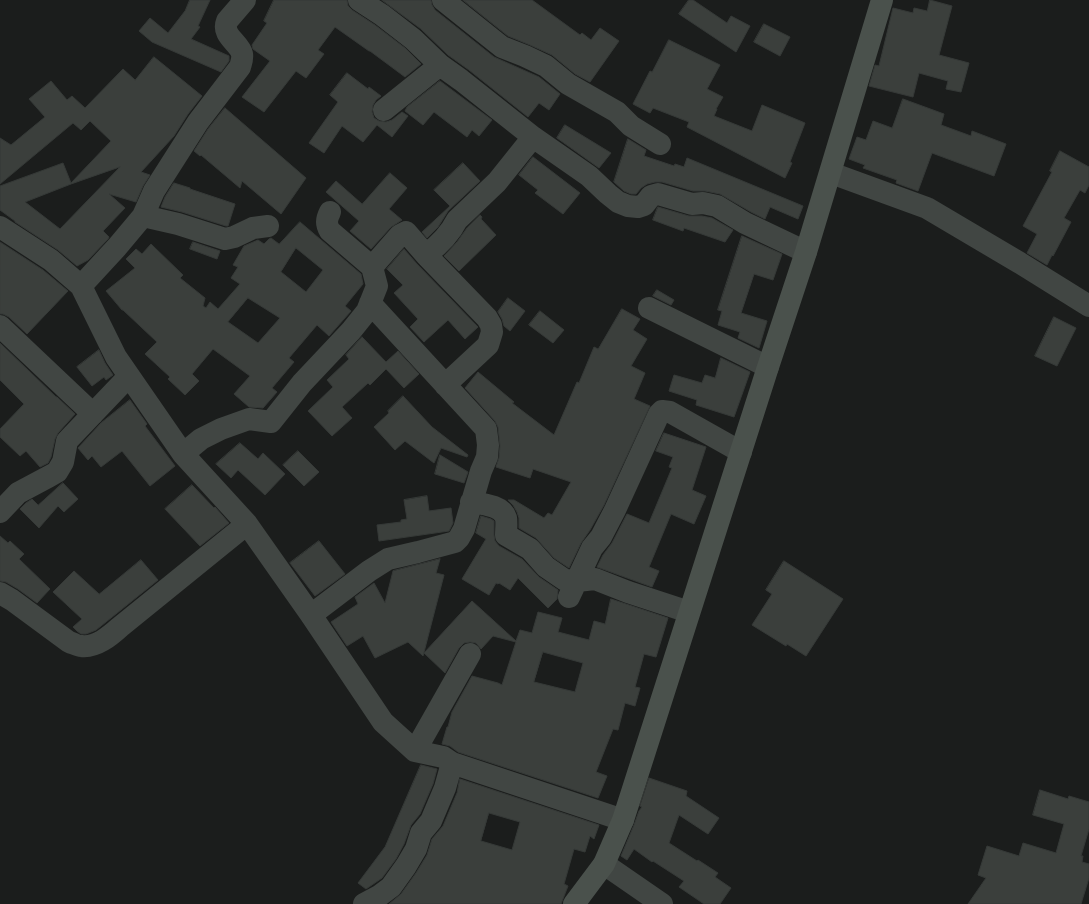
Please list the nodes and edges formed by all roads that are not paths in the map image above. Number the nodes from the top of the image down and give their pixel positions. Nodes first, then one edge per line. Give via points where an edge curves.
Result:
1 (245, 0) edge
2 (359, 0) edge
3 (443, 0) edge
4 (882, 0) edge
5 (440, 65) junction
6 (384, 110) dead end
7 (533, 138) junction
8 (660, 144) dead end
9 (831, 173) junction
10 (330, 212) dead end
11 (142, 216) junction
12 (268, 226) dead end
13 (0, 227) edge
14 (806, 252) junction
15 (426, 255) junction
16 (372, 267) junction
17 (81, 286) junction
18 (370, 303) junction
19 (1089, 306) edge
20 (649, 308) dead end
21 (0, 326) edge
22 (768, 367) junction
23 (129, 376) junction
24 (444, 384) junction
25 (93, 414) junction
26 (741, 452) junction
27 (183, 454) junction
28 (471, 502) junction
29 (0, 512) edge
30 (247, 524) junction
31 (573, 589) junction
32 (0, 593) edge
33 (689, 612) junction
34 (311, 615) junction
35 (470, 654) dead end
36 (415, 751) junction
37 (452, 763) junction
38 (623, 820) junction
39 (604, 864) junction
40 (364, 904) edge
41 (574, 904) edge
42 (662, 904) edge

1 - 11 street via 226,24 227,33 242,53 240,67 198,122 154,191
2 - 5 street via 413,39
3 - 8 street via 502,47 546,66 568,84 617,112 631,126
4 - 9 street
5 - 6 street
5 - 7 street
7 - 14 street via 589,176 618,202 638,207 644,205 651,196 658,194 692,204 717,206
7 - 15 street via 497,182 458,220 441,243
9 - 14 street
9 - 19 street via 927,208
10 - 16 street via 326,222 330,231
11 - 12 street via 226,239 254,228
11 - 17 street
13 - 17 street via 51,260
14 - 22 street
15 - 16 street via 406,232 400,235
15 - 24 street via 487,318 492,332 488,345
16 - 18 street via 377,286
17 - 23 street via 116,357
18 - 24 street
18 - 27 street via 367,311 351,331 302,383 271,422 249,419 220,429 201,439
20 - 22 street
21 - 25 street
22 - 26 street
23 - 25 street
23 - 27 street
24 - 28 street via 486,429 487,457
25 - 29 street via 67,441 63,462 57,472 18,493
26 - 31 street via 670,412 662,411 615,510 601,537 592,548
26 - 33 street
27 - 30 street
28 - 31 street via 498,508 506,518 506,535 530,549 546,567 566,580
28 - 34 street via 464,529 455,542 388,559 368,571
30 - 32 street via 106,639 88,646 78,646 70,642
30 - 34 street
31 - 33 street via 595,580
33 - 38 street
34 - 36 street via 383,722
35 - 36 street
36 - 37 street via 443,757
37 - 38 street
37 - 40 street via 431,821 421,833 416,849 406,866 391,887
38 - 39 street
39 - 41 street
39 - 42 street

